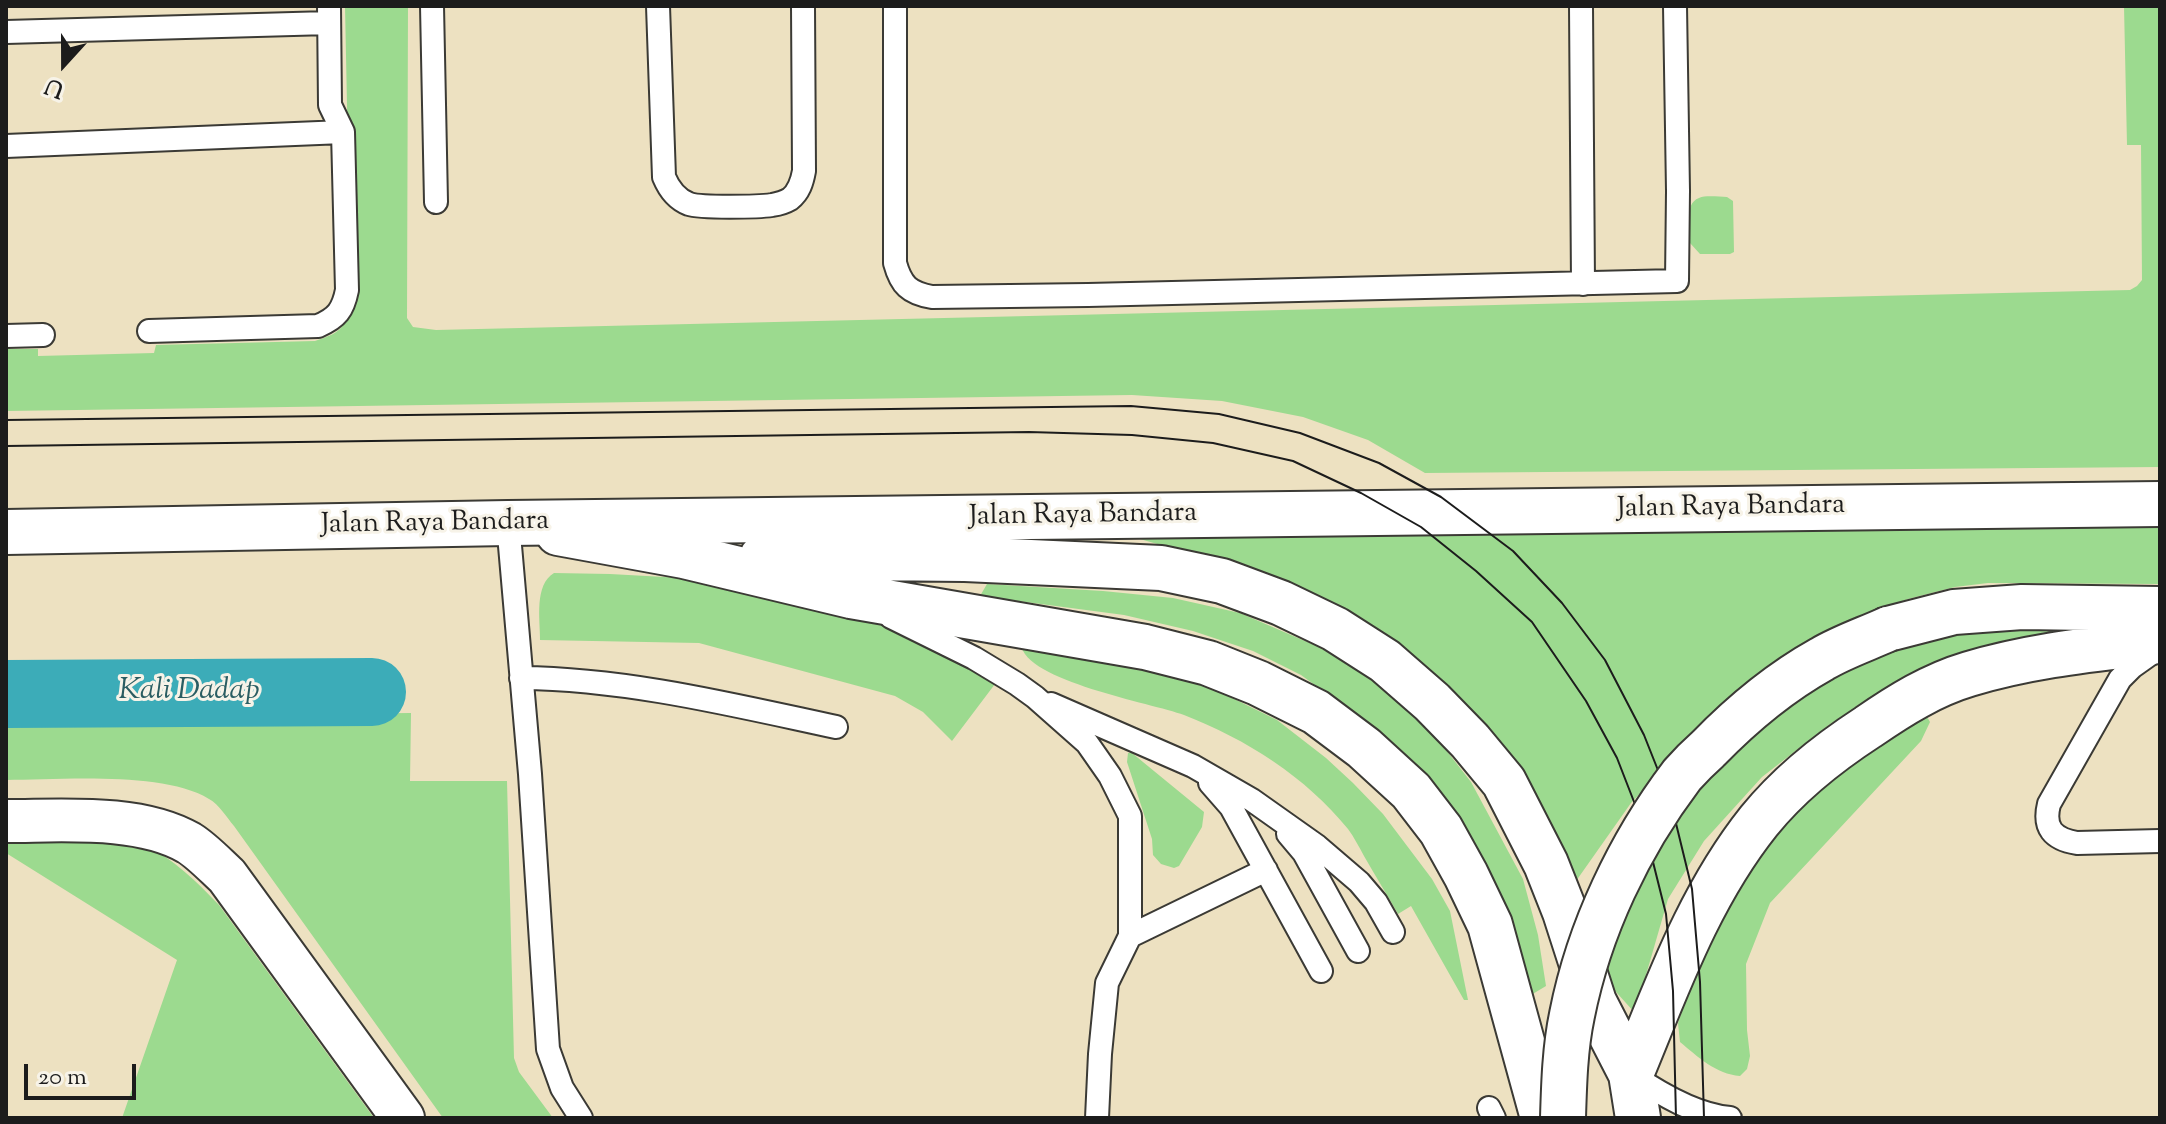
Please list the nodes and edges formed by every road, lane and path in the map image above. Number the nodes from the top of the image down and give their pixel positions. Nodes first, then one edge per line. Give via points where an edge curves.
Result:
1 (432, 6) edge
2 (658, 6) edge
3 (803, 6) edge
4 (895, 6) edge
5 (1581, 6) edge
6 (1675, 6) edge
7 (329, 15) edge
8 (6, 32) edge
9 (343, 132) junction
10 (6, 146) edge
11 (436, 202) dead end
12 (1583, 284) junction
13 (149, 331) dead end
14 (43, 335) dead end
15 (6, 336) edge
16 (2160, 504) edge
17 (508, 523) junction
18 (6, 532) edge
19 (684, 556) junction
20 (851, 596) junction
21 (2160, 609) edge
22 (2160, 644) edge
23 (521, 678) junction
24 (1035, 697) junction
25 (836, 727) dead end
26 (1193, 766) junction
27 (1252, 800) junction
28 (6, 821) edge
29 (2160, 841) edge
30 (1266, 870) junction
31 (1393, 932) dead end
32 (1130, 936) junction
33 (1358, 951) dead end
34 (1321, 971) dead end
35 (1631, 1074) junction
36 (403, 1118) edge
37 (581, 1118) edge
38 (1097, 1118) edge
39 (1543, 1118) edge
40 (1563, 1118) edge
41 (1638, 1118) edge
42 (1723, 1118) edge
43 (1730, 1118) edge

1 - 11 lane
2 - 3 lane via 664,177 677,197 701,205 772,205 799,189 804,171
4 - 12 lane via 895,263 906,287 918,294
5 - 12 lane
6 - 12 lane via 1677,281
7 - 8 lane
7 - 9 lane via 330,105
9 - 10 lane
9 - 13 lane via 347,290 332,320 318,326
14 - 15 lane
16 - 17 street, Jalan Raya Bandara
17 - 18 street, Jalan Raya Bandara
17 - 19 street
17 - 23 lane
19 - 20 street
19 - 35 street via 965,559 1161,568 1222,581 1335,629 1385,661 1432,702 1504,782 1546,864 1594,1002
20 - 24 lane via 974,658
20 - 39 street via 1145,647 1208,663 1316,712 1364,748 1411,791 1466,875 1490,925
21 - 40 street, bridge via 1954,612 1888,629 1822,659 1726,730 1684,773 1647,826 1605,909 1571,1017
22 - 29 lane via 2120,679 2046,817 2049,827 2066,841
22 - 35 street via 2053,654 1967,674 1913,697 1807,771 1759,820 1730,861 1694,924
23 - 25 lane via 645,689
23 - 37 lane via 548,1049 562,1088
24 - 26 lane
24 - 32 lane via 1087,743 1130,816
26 - 27 lane
26 - 30 lane via 1231,807
27 - 31 lane via 1359,882
27 - 33 lane via 1304,853
28 - 36 street via 147,826 189,843 227,876
30 - 32 lane
30 - 34 lane
32 - 38 lane via 1107,983
35 - 41 street
35 - 42 lane via 1660,1094
42 - 43 lane

